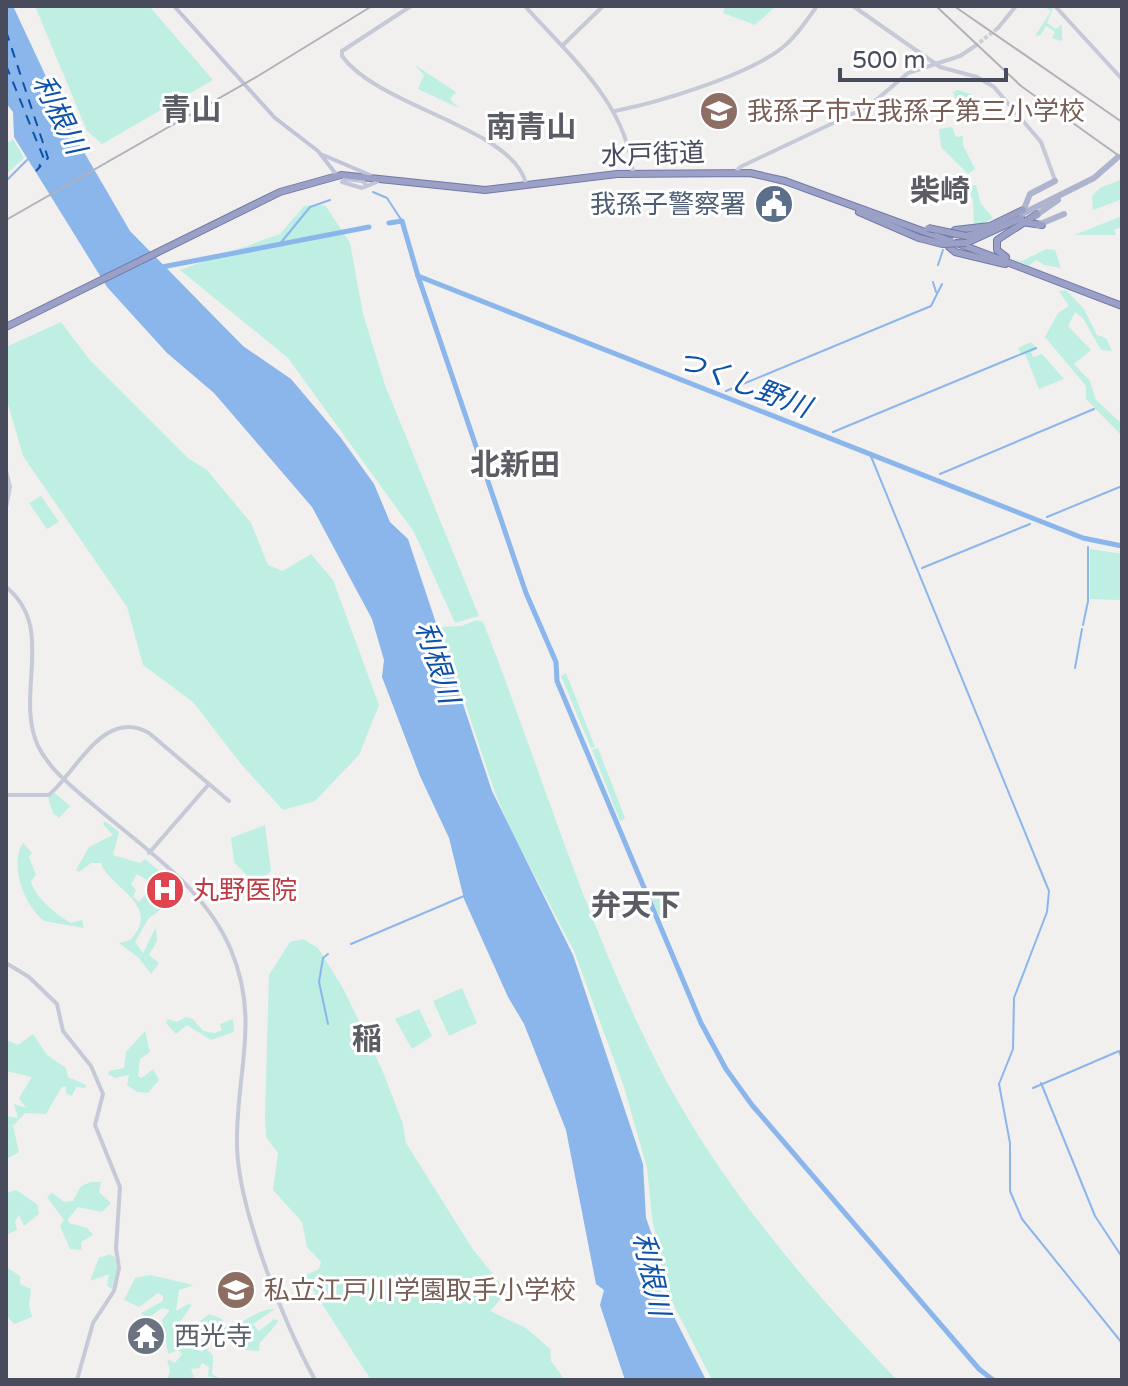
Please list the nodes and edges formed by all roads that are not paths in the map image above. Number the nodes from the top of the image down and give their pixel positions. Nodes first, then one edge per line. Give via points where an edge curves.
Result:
1 (174, 6) edge
2 (411, 6) edge
3 (525, 6) edge
4 (603, 6) edge
5 (817, 6) edge
6 (853, 6) edge
7 (1016, 6) edge
8 (1055, 6) edge
9 (998, 28) tunnel mouth
10 (561, 46) junction
11 (975, 46) tunnel mouth
12 (934, 64) junction
13 (1122, 79) edge
14 (615, 111) junction
15 (318, 151) junction
16 (1119, 158) edge
17 (342, 165) junction
18 (737, 171) junction
19 (633, 174) junction
20 (376, 177) junction
21 (337, 178) junction
22 (384, 181) junction
23 (1055, 181) joint
24 (526, 184) dead end
25 (1033, 192) junction
26 (1056, 199) junction
27 (837, 203) junction
28 (1036, 213) junction
29 (875, 214) junction
30 (1064, 214) dead end
31 (1021, 215) junction
32 (1042, 225) junction
33 (995, 232) junction
34 (936, 237) junction
35 (966, 239) junction
36 (950, 242) junction
37 (1009, 265) junction
38 (1064, 283) junction
39 (1122, 307) edge
40 (6, 329) edge
41 (6, 471) edge
42 (6, 508) edge
43 (6, 587) edge
44 (64, 779) junction
45 (209, 784) junction
46 (6, 795) edge
47 (229, 801) dead end
48 (149, 853) junction
49 (6, 963) edge
50 (77, 1380) edge
51 (315, 1380) edge

1 - 15 main road via 275,118
2 - 24 street via 342,51 342,56 367,81 487,140 520,168
3 - 10 street
4 - 10 street
5 - 14 street via 795,36 767,58 653,102
6 - 12 street
7 - 9 street
8 - 13 street
10 - 14 street
11 - 12 street
12 - 18 street via 908,73 875,102 842,121
12 - 23 street via 994,87 1041,142
14 - 19 street
15 - 17 main road
15 - 21 main road
16 - 26 main road via 1102,176
17 - 20 main road
17 - 21 main road via 344,172
18 - 19 highway, 水戸街道
18 - 27 highway, 水戸街道
18 - 29 highway, 水戸街道 via 777,179
19 - 20 highway, 水戸街道 via 494,190
19 - 22 highway, 水戸街道 via 494,193
20 - 21 highway, 水戸街道
21 - 22 highway, 水戸街道
21 - 22 main road via 366,185
21 - 40 highway, 水戸街道 via 280,192
23 - 25 main road
25 - 26 main road via 1035,204
25 - 31 main road
26 - 28 main road
26 - 31 main road
27 - 34 highway, 水戸街道
27 - 35 highway, bridge via 919,238 942,244
28 - 31 highway
28 - 32 main road via 1034,221
28 - 33 highway
29 - 34 highway, 水戸街道
29 - 35 highway, bridge
30 - 32 main road
31 - 32 highway
31 - 33 highway
31 - 35 highway
31 - 37 highway via 955,230 947,239 955,252
31 - 38 highway via 998,238 999,253
33 - 35 highway
34 - 36 highway, 水戸街道, bridge
36 - 37 highway, 水戸街道
36 - 38 highway, 水戸街道
37 - 39 highway, 水戸街道
38 - 39 highway, 水戸街道
41 - 42 street
43 - 44 street via 21,601 32,630 33,733
44 - 45 street via 103,734 136,728
44 - 46 street via 46,796
44 - 48 street
45 - 47 street
45 - 48 street
48 - 51 street via 204,905 238,968 247,1027 237,1130 241,1180 286,1321
49 - 50 street via 57,1004 65,1036 88,1059 103,1094 95,1125 120,1187 114,1291 93,1323

